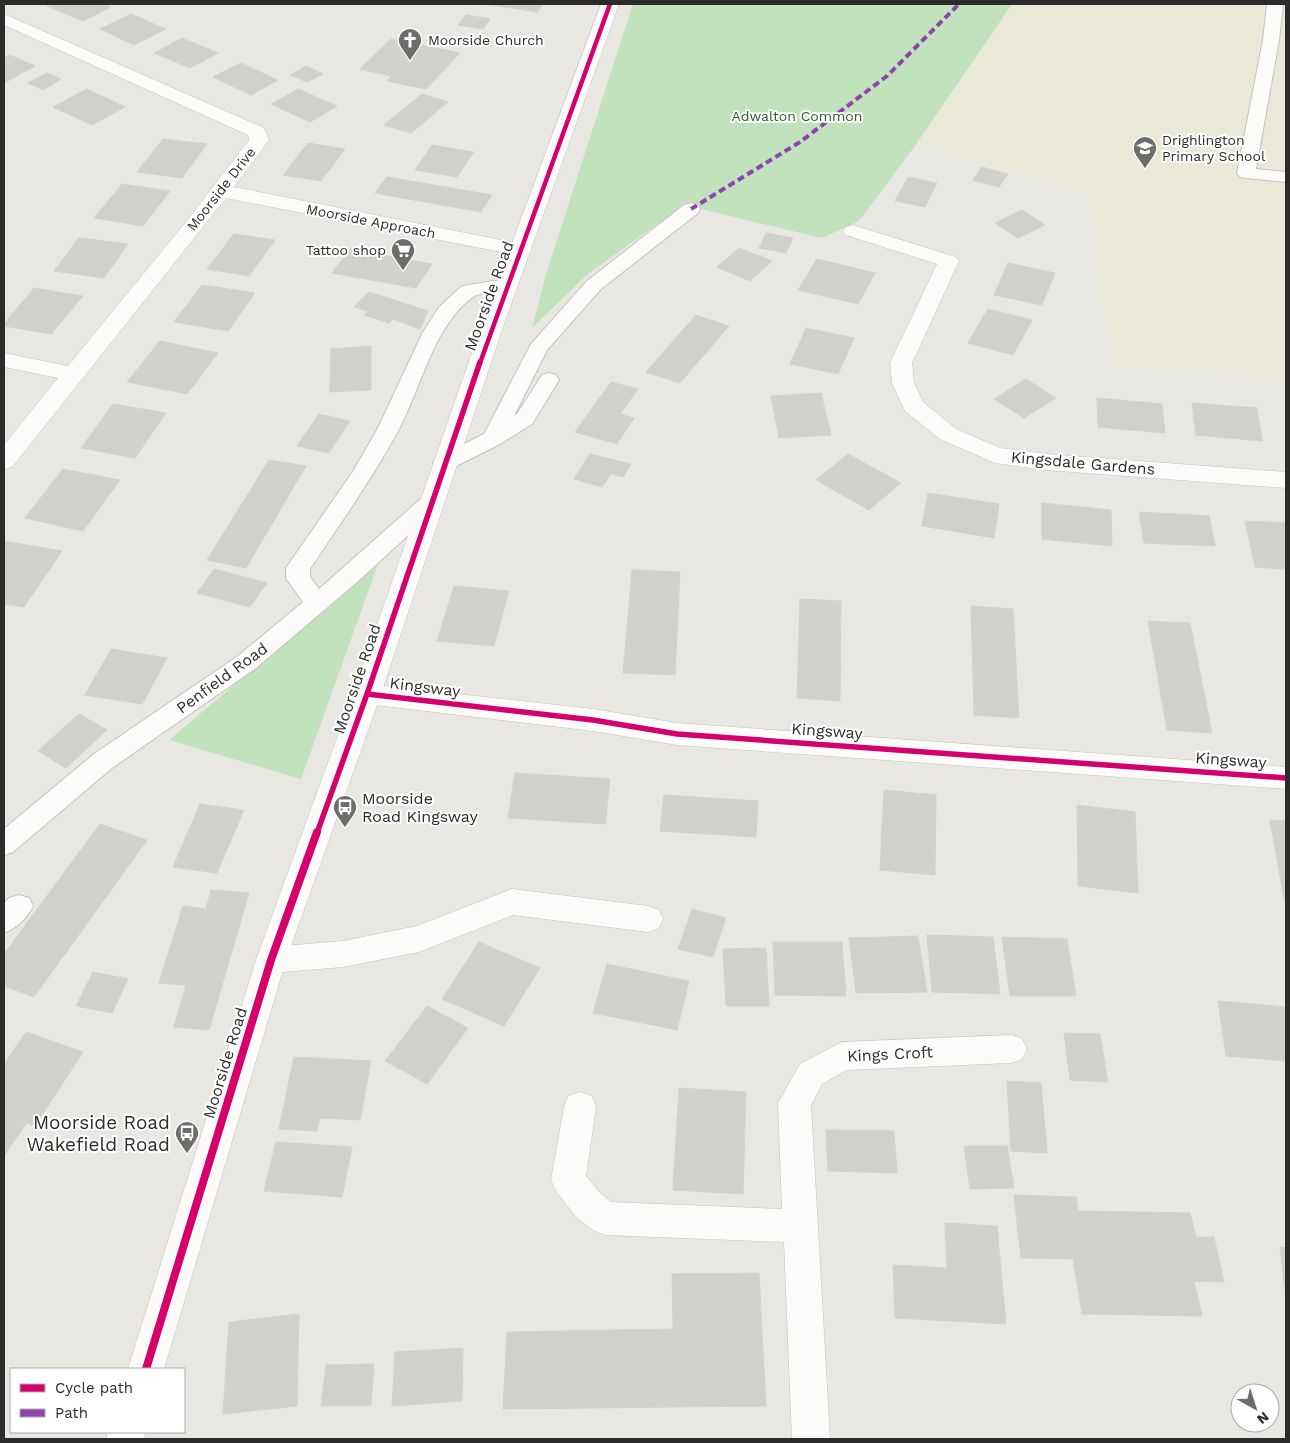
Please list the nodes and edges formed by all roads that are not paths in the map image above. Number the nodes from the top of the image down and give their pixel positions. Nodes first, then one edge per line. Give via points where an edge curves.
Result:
1 (610, 4) edge
2 (1278, 5) edge
3 (8, 25) edge
4 (1286, 177) edge
5 (222, 191) junction
6 (691, 208) dead end
7 (853, 231) dead end
8 (520, 250) junction
9 (507, 285) junction
10 (4, 360) edge
11 (71, 374) junction
12 (549, 380) dead end
13 (492, 439) junction
14 (4, 461) edge
15 (444, 463) junction
16 (1286, 480) edge
17 (432, 501) junction
18 (317, 603) junction
19 (367, 694) junction
20 (1286, 778) edge
21 (4, 844) edge
22 (648, 919) dead end
23 (271, 960) junction
24 (1011, 1049) dead end
25 (580, 1107) dead end
26 (799, 1226) junction
27 (146, 1368) edge
28 (811, 1439) edge

1 - 8 street, Moorside Road
2 - 4 lane via 1246,173
3 - 5 street, Moorside Drive via 257,132 260,140
5 - 8 street, Moorside Approach
5 - 11 street, Moorside Drive
6 - 13 lane via 594,285 538,348
7 - 16 street, Kingsdale Gardens via 949,261 901,363 903,383 912,406 948,434 995,455 1046,462
8 - 9 street, Moorside Road
9 - 15 street, Moorside Road
9 - 18 lane via 469,290 446,312 433,332 388,430 298,568 298,578
10 - 11 street
11 - 14 street, Moorside Drive
12 - 13 lane via 525,419
13 - 15 lane
15 - 17 street, Moorside Road
17 - 18 lane, Penfield Road
17 - 19 street, Moorside Road
18 - 21 lane, Penfield Road via 248,662 103,760
19 - 20 street, Kingsway via 593,720 677,734
19 - 23 street, Moorside Road
22 - 23 street via 512,902 419,939 344,954
23 - 27 street, Moorside Road
24 - 26 street, Kings Croft via 842,1056 811,1074 794,1103
25 - 26 street via 568,1180 588,1205 605,1218
26 - 28 street, Kings Croft

